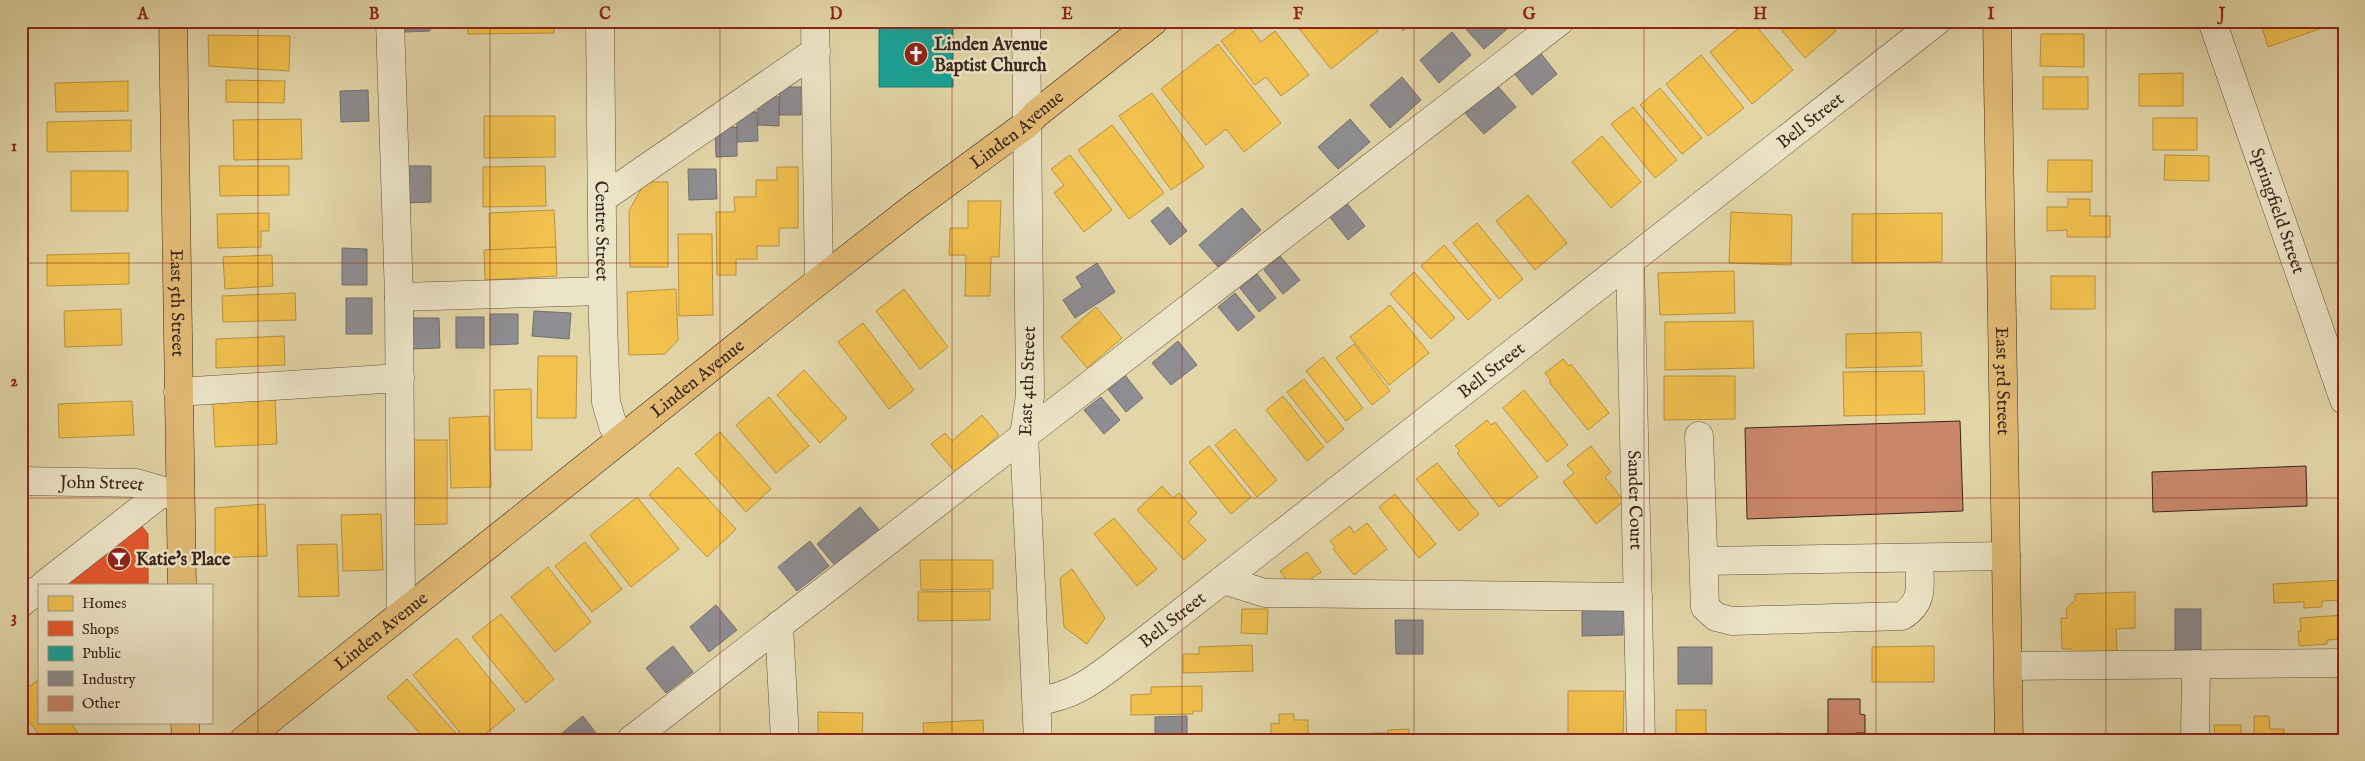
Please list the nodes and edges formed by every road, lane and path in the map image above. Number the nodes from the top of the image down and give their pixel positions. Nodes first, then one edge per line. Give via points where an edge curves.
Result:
1 (173, 21) edge
2 (390, 21) edge
3 (600, 21) edge
4 (815, 21) edge
5 (1026, 21) edge
6 (1154, 21) edge
7 (1560, 21) edge
8 (1937, 21) edge
9 (1997, 21) edge
10 (2212, 21) edge
11 (816, 50) junction
12 (1027, 124) junction
13 (603, 198) junction
14 (1630, 261) junction
15 (819, 281) junction
16 (602, 291) junction
17 (400, 297) junction
18 (400, 378) junction
19 (178, 392) junction
20 (2344, 400) edge
21 (1024, 435) junction
22 (1699, 436) dead end
23 (620, 438) junction
24 (21, 481) edge
25 (172, 496) junction
26 (2006, 556) junction
27 (1919, 558) junction
28 (1704, 561) junction
29 (1223, 580) junction
30 (45, 584) edge
31 (182, 584) edge
32 (38, 590) edge
33 (1638, 597) junction
34 (21, 602) edge
35 (401, 613) junction
36 (778, 625) junction
37 (2344, 663) edge
38 (2196, 664) junction
39 (2008, 666) junction
40 (1037, 701) junction
41 (185, 724) edge
42 (186, 740) edge
43 (244, 740) edge
44 (632, 740) edge
45 (786, 740) edge
46 (1038, 740) edge
47 (1641, 740) edge
48 (2009, 740) edge
49 (2195, 740) edge

1 - 19 main road, East 5th Street
2 - 17 street
3 - 13 street, Centre Street
4 - 11 street
5 - 12 street, East 4th Street
6 - 12 main road, Linden Avenue
7 - 21 street
8 - 14 street, Bell Street
9 - 26 main road, East 3rd Street
10 - 20 street, Springfield Street
11 - 13 street
11 - 15 street
12 - 15 main road, Linden Avenue
12 - 21 street, East 4th Street via 1030,396
13 - 16 street, Centre Street
14 - 29 street, Bell Street
14 - 33 street, Sander Court
15 - 23 main road, Linden Avenue
16 - 17 street
16 - 23 street, Centre Street via 606,402
17 - 18 street
18 - 19 street
18 - 35 street
19 - 25 main road, East 5th Street
21 - 36 street
21 - 40 street, East 4th Street
22 - 28 street
23 - 35 main road, Linden Avenue
24 - 25 street, John Street via 136,483
25 - 30 street
25 - 31 main road, East 5th Street
26 - 27 street
26 - 39 main road, East 3rd Street
27 - 28 street
27 - 28 street via 1920,597 1913,609 1902,616 1732,621 1716,617 1705,607
29 - 33 street via 1265,593
29 - 40 street, Bell Street via 1078,691 1058,699
32 - 34 street
33 - 47 street, Sander Court
35 - 43 main road, Linden Avenue
36 - 44 street
36 - 45 street
37 - 38 street
38 - 39 street
38 - 49 street
39 - 48 main road, East 3rd Street
40 - 46 street, East 4th Street
41 - 42 main road

